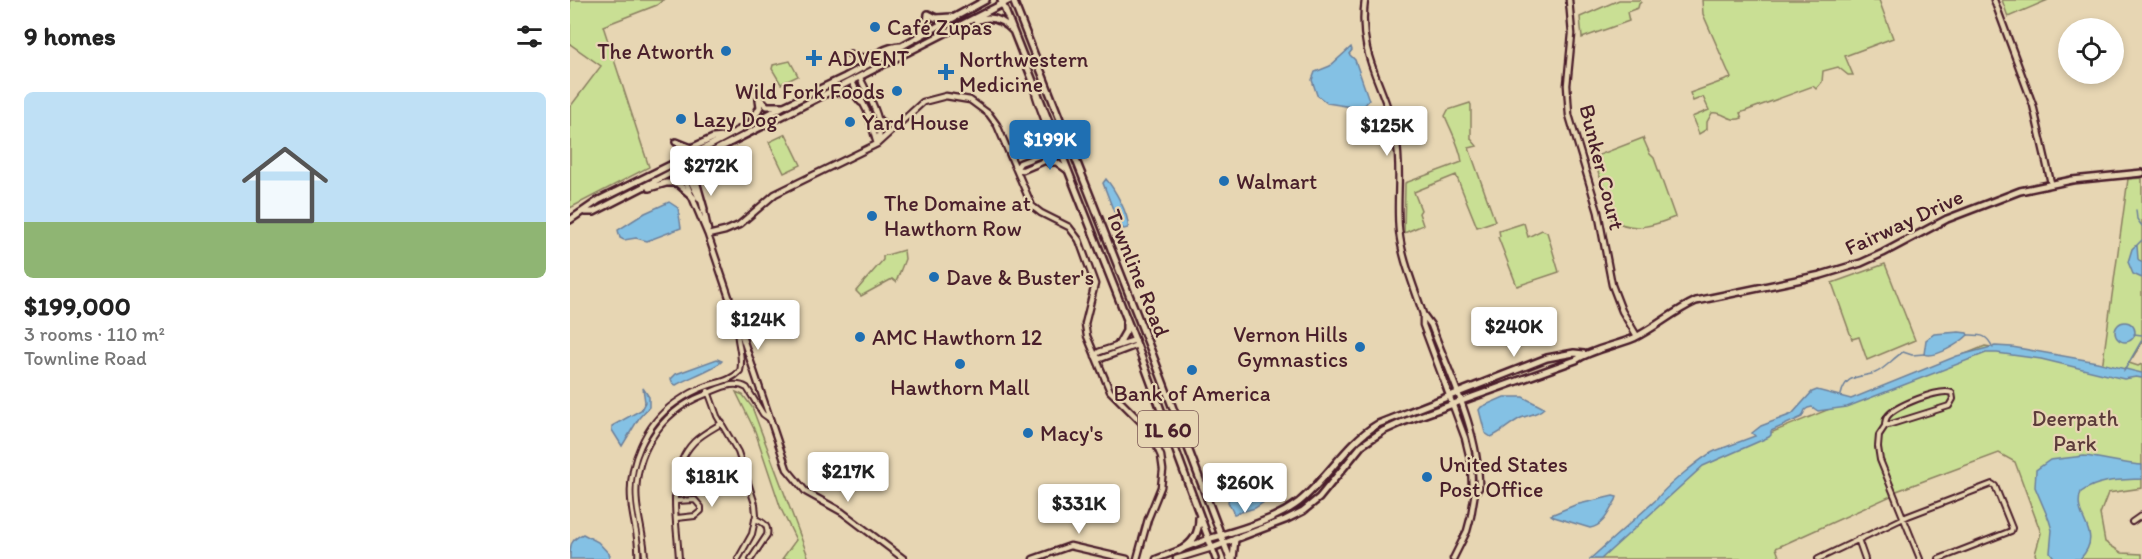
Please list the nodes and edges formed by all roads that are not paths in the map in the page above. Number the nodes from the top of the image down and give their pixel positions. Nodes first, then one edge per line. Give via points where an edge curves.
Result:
1 (980, 0) edge
2 (986, 0) edge
3 (1011, 0) edge
4 (1365, 0) edge
5 (1569, 0) edge
6 (1994, 0) edge
7 (1002, 2) edge
8 (974, 6) junction
9 (952, 17) junction
10 (1015, 33) junction
11 (918, 37) junction
12 (934, 40) junction
13 (902, 46) junction
14 (850, 54) dead end
15 (860, 78) junction
16 (852, 82) junction
17 (1034, 83) junction
18 (826, 95) junction
19 (861, 102) junction
20 (784, 106) junction
21 (876, 118) junction
22 (751, 123) junction
23 (897, 126) junction
24 (726, 137) junction
25 (676, 142) dead end
26 (877, 144) junction
27 (725, 147) junction
28 (1060, 151) junction
29 (1044, 153) junction
30 (678, 160) junction
31 (1029, 167) junction
32 (682, 168) junction
33 (1016, 169) junction
34 (1068, 171) junction
35 (2142, 173) edge
36 (2051, 183) junction
37 (633, 193) junction
38 (694, 198) junction
39 (704, 210) junction
40 (585, 212) junction
41 (570, 220) edge
42 (708, 236) junction
43 (1423, 314) junction
44 (1126, 318) junction
45 (737, 325) junction
46 (1636, 336) junction
47 (1136, 342) junction
48 (1118, 345) junction
49 (1584, 354) junction
50 (1095, 356) junction
51 (707, 386) junction
52 (709, 392) junction
53 (1457, 393) junction
54 (1449, 396) junction
55 (1460, 401) junction
56 (1452, 404) junction
57 (770, 419) junction
58 (722, 423) junction
59 (1885, 426) junction
60 (1475, 492) junction
61 (676, 501) junction
62 (1198, 513) junction
63 (2142, 515) edge
64 (1905, 517) junction
65 (677, 518) junction
66 (755, 519) junction
67 (2132, 522) dead end
68 (1221, 535) junction
69 (1208, 539) junction
70 (1235, 539) junction
71 (1858, 540) junction
72 (1224, 544) junction
73 (1212, 548) junction
74 (1179, 550) junction
75 (1820, 558) edge
76 (638, 559) edge
77 (645, 559) edge
78 (679, 559) edge
79 (738, 559) edge
80 (751, 559) edge
81 (904, 559) edge
82 (1033, 559) edge
83 (1127, 559) edge
84 (1137, 559) edge
85 (1156, 559) edge
86 (1176, 559) edge
87 (1216, 559) edge
88 (1231, 559) edge
89 (1453, 559) edge
90 (1865, 559) edge
91 (1920, 559) edge
92 (1939, 559) edge

1 - 8 main road
2 - 8 main road
3 - 7 main road
3 - 68 main road, Townline Road / IL 60
4 - 43 street via 1365,43 1398,148 1401,243
5 - 46 street, Bunker Court via 1569,115 1598,212 1612,285
6 - 36 street via 2033,105
7 - 10 main road, Townline Road / IL 60
7 - 12 main road
8 - 9 main road
9 - 11 main road
9 - 11 main road via 928,14 927,26
10 - 12 main road via 998,19 981,18
10 - 17 main road, Townline Road / IL 60
11 - 13 main road
12 - 15 main road
13 - 14 main road via 891,46 868,58
13 - 20 main road
15 - 16 main road
15 - 21 street
16 - 18 main road
16 - 19 street
17 - 28 main road, Townline Road / IL 60
17 - 29 street via 1035,98 1051,138 1050,148
18 - 19 main road via 839,91 854,93
18 - 27 main road
19 - 26 street
20 - 22 main road
20 - 22 main road via 767,106 759,98 760,107
21 - 23 street via 887,126
21 - 26 street via 880,134
22 - 24 main road
23 - 26 street
23 - 33 street via 931,99 951,95 966,98 984,108 994,120
24 - 25 main road via 691,148
24 - 30 main road
26 - 42 street via 784,189 740,225
27 - 32 main road
27 - 39 main road via 706,158 694,174
28 - 29 street
28 - 31 street
28 - 34 main road, Townline Road / IL 60
29 - 33 street via 1020,163
30 - 32 street
30 - 40 main road via 590,205
31 - 33 street
31 - 34 street via 1053,161
32 - 37 main road
32 - 38 street
32 - 39 street
33 - 50 street via 1032,206 1069,227 1079,240 1095,284 1085,328
34 - 44 main road, Townline Road / IL 60
35 - 36 main road, Fairway Drive
36 - 46 main road, Fairway Drive via 1971,209 1861,263 1696,302
37 - 38 main road via 677,183
37 - 40 main road via 594,212
38 - 42 street
39 - 42 street
40 - 41 main road
42 - 45 street
43 - 53 street
43 - 54 street via 1423,325
44 - 47 main road, Townline Road / IL 60
44 - 48 main road via 1126,331
45 - 51 street via 740,371
45 - 57 street
46 - 49 main road, Fairway Drive
47 - 48 street
47 - 50 street via 1100,359
47 - 62 main road, Townline Road / IL 60
48 - 50 street
49 - 53 main road, Fairway Drive via 1547,358
49 - 55 main road, Fairway Drive
50 - 84 street via 1110,390 1150,431 1161,456 1161,487
51 - 52 street
51 - 76 street via 670,406 650,430 636,456 631,498
52 - 57 street via 741,384
52 - 58 street
52 - 77 street via 681,406 666,419 644,454 637,490
53 - 54 main road, Fairway Drive
53 - 55 street
54 - 56 street
54 - 68 main road, Fairway Drive via 1364,432 1292,507
55 - 56 main road, Fairway Drive
55 - 60 street via 1476,449 1479,488
56 - 60 street via 1472,463
56 - 70 main road, Fairway Drive via 1383,431 1362,445 1312,505
57 - 81 street via 785,464 799,486 842,512
58 - 61 street via 700,436 687,450 676,475
58 - 66 street via 738,452 754,500
59 - 59 street via 1949,406 1952,393 1934,393 1896,409 1887,417
59 - 64 street via 1878,447 1885,476
60 - 89 street via 1467,531
61 - 65 street
61 - 65 street via 695,501 701,507 695,516
62 - 69 main road, Townline Road / IL 60
62 - 74 main road via 1196,536
63 - 67 street
64 - 71 street
64 - 91 street
64 - 92 street via 1992,484 1996,487 2012,528
65 - 78 street
66 - 79 street via 752,534
66 - 80 street via 768,531
68 - 69 main road, Fairway Drive
68 - 72 main road, Townline Road / IL 60
69 - 73 main road, Townline Road / IL 60
69 - 74 street
70 - 72 main road, Fairway Drive
70 - 88 main road
71 - 75 street
71 - 90 street
72 - 73 main road, Fairway Drive
72 - 88 main road, Townline Road / IL 60
73 - 86 street
73 - 87 main road, Townline Road / IL 60
74 - 85 street
82 - 83 street via 1070,546

